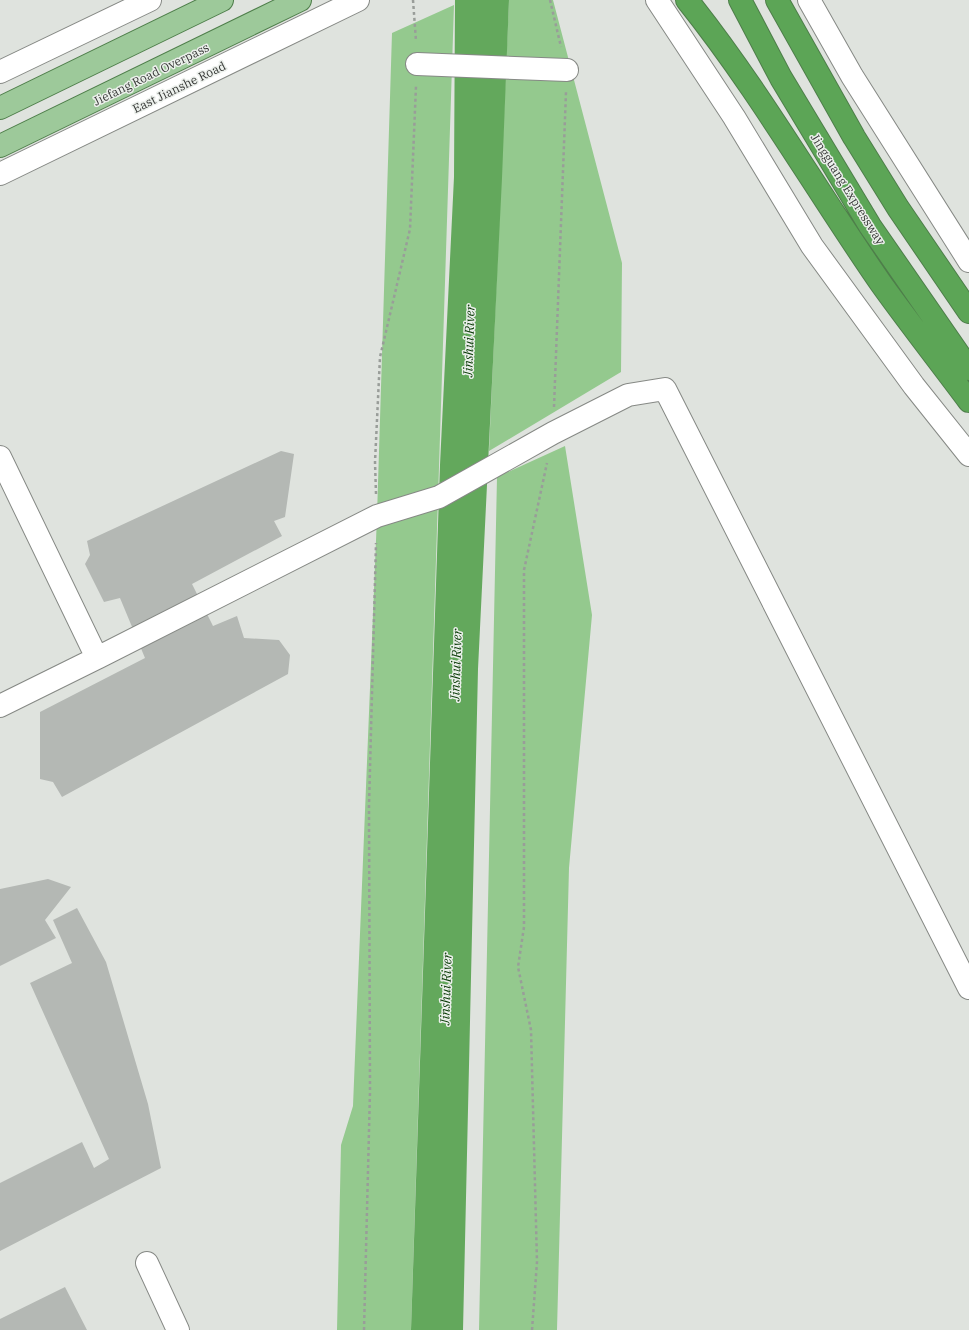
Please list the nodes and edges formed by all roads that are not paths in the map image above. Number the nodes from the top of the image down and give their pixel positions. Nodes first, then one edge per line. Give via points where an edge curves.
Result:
1 (150, 0) edge
2 (222, 0) edge
3 (300, 0) edge
4 (358, 0) edge
5 (657, 0) edge
6 (687, 0) edge
7 (740, 0) edge
8 (777, 0) edge
9 (809, 0) edge
10 (417, 64) road end
11 (567, 70) road end
12 (0, 72) edge
13 (0, 108) edge
14 (0, 146) edge
15 (0, 174) edge
16 (969, 261) edge
17 (969, 312) edge
18 (969, 370) edge
19 (969, 401) edge
20 (969, 455) edge
21 (0, 457) edge
22 (97, 658) junction
23 (0, 706) edge
24 (969, 988) edge
25 (147, 1264) dead end
26 (178, 1330) edge

1 - 12 street
2 - 13 main road
3 - 14 main road, Jiefang Road Overpass
4 - 15 street, East Jianshe Road
5 - 20 street via 734,117 812,246 914,386
6 - 19 highway via 784,137 882,285
7 - 18 highway, Jingguang Expressway via 781,78 870,226
8 - 17 highway via 862,150
9 - 16 street via 852,76
10 - 11 street
21 - 22 street
22 - 23 street
22 - 24 street via 377,516 439,497 553,433 628,395 665,389
25 - 26 street

